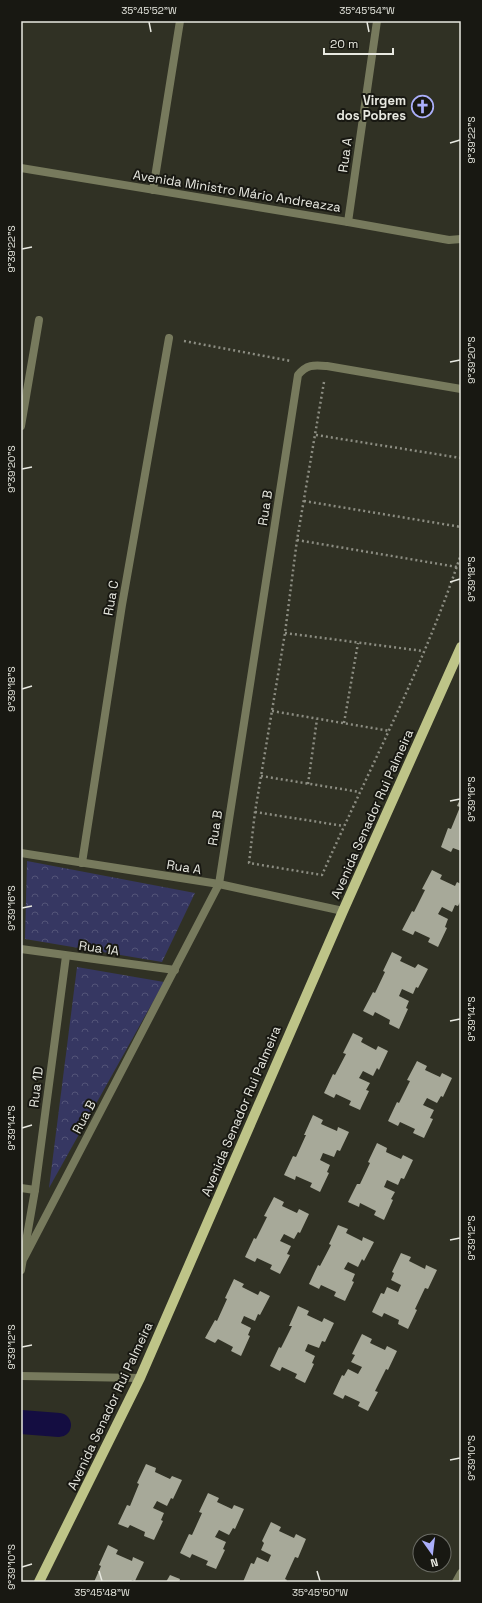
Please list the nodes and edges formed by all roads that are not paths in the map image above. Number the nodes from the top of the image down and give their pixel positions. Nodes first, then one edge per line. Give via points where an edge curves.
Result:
1 (180, 21) edge
2 (377, 21) edge
3 (21, 168) edge
4 (153, 190) junction
5 (348, 222) junction
6 (461, 239) edge
7 (449, 240) junction
8 (461, 247) edge
9 (39, 320) dead end
10 (169, 338) road end
11 (461, 388) edge
12 (21, 426) edge
13 (461, 647) edge
14 (21, 853) edge
15 (82, 863) junction
16 (218, 884) junction
17 (343, 911) junction
18 (21, 949) edge
19 (66, 956) junction
20 (174, 970) junction
21 (21, 1188) edge
22 (35, 1190) junction
23 (24, 1258) junction
24 (21, 1270) edge
25 (21, 1376) edge
26 (140, 1378) junction
27 (461, 1574) edge
28 (39, 1582) edge
29 (456, 1582) edge

1 - 4 street
2 - 5 street, Rua A
3 - 4 street, Avenida Ministro Mário Andreazza
4 - 5 street, Avenida Ministro Mário Andreazza
5 - 7 street, Avenida Ministro Mário Andreazza
6 - 7 street, Avenida Ministro Mário Andreazza
7 - 8 street, Avenida Ministro Mário Andreazza
9 - 12 street
10 - 15 street, Rua C via 122,605
11 - 16 street, Rua B via 311,364 298,375
13 - 17 main road, Avenida Senador Rui Palmeira
14 - 15 street, Rua A
15 - 16 street, Rua A
16 - 17 street, Rua A
16 - 20 street, Rua B
17 - 26 main road, Avenida Senador Rui Palmeira
18 - 19 street, Rua 1A
19 - 20 street, Rua 1A
19 - 22 street, Rua 1D
20 - 23 street, Rua B
21 - 22 street
22 - 23 street, Rua 1D
23 - 24 street, Rua 1D
25 - 26 street
26 - 28 main road, Avenida Senador Rui Palmeira
27 - 29 street

